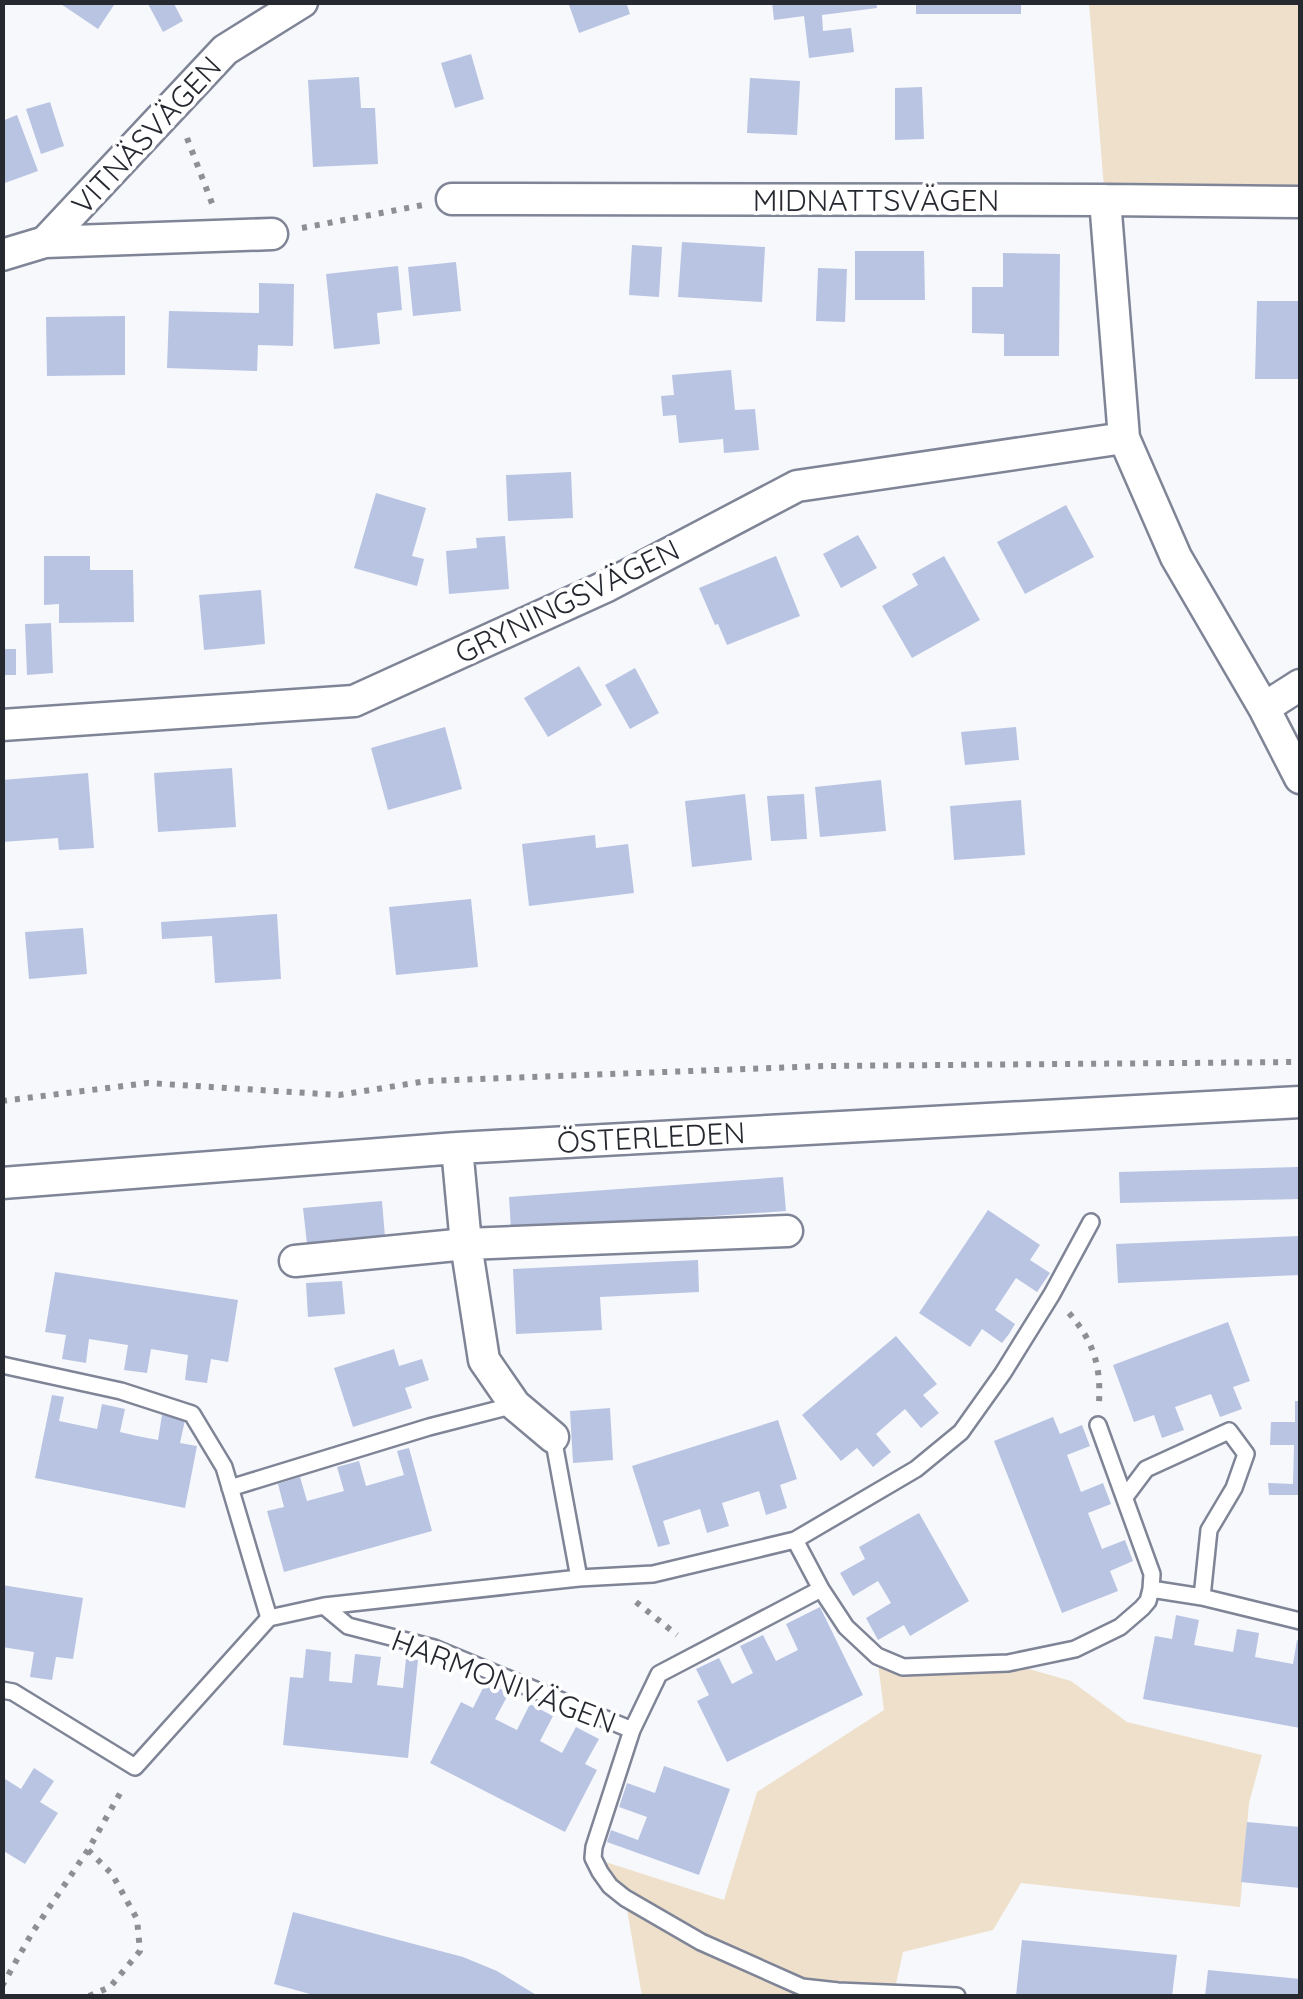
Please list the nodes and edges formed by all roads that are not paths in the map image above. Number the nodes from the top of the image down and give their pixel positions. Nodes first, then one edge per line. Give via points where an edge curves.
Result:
1 (302, 2) edge
2 (452, 200) road end
3 (1104, 200) junction
4 (1300, 202) edge
5 (272, 234) road end
6 (46, 242) junction
7 (2, 255) edge
8 (1124, 438) junction
9 (1300, 685) edge
10 (1264, 708) junction
11 (2, 725) edge
12 (1300, 778) edge
13 (1300, 1102) edge
14 (457, 1148) junction
15 (2, 1183) edge
16 (1091, 1222) dead end
17 (787, 1231) dead end
18 (466, 1244) junction
19 (295, 1261) dead end
20 (2, 1365) edge
21 (515, 1405) junction
22 (1098, 1424) road end
23 (553, 1437) joint
24 (230, 1488) junction
25 (1125, 1496) junction
26 (795, 1540) junction
27 (578, 1578) junction
28 (821, 1589) junction
29 (1151, 1589) junction
30 (1202, 1597) junction
31 (324, 1606) junction
32 (269, 1618) junction
33 (1300, 1621) edge
34 (2, 1690) edge
35 (632, 1730) junction
36 (957, 1996) edge

1 - 6 street, VITNÄSVÄGEN via 225,50
2 - 3 street, MIDNATTSVÄGEN
3 - 4 street, MIDNATTSVÄGEN
3 - 8 street
5 - 6 street, VITNÄSVÄGEN
6 - 7 street, VITNÄSVÄGEN
8 - 10 street via 1176,557
8 - 11 street, GRYNINGSVÄGEN via 796,486 607,586 354,701
9 - 10 street
10 - 12 street
13 - 14 street, ÖSTERLEDEN
14 - 15 street, ÖSTERLEDEN
14 - 18 street
16 - 26 lane, HARMONIVÄGEN via 961,1432 916,1469
17 - 18 street
18 - 19 street
18 - 21 street via 484,1360
20 - 24 lane via 192,1414
21 - 23 street
21 - 24 lane
22 - 25 lane
23 - 27 lane
24 - 32 lane
25 - 29 lane via 1152,1574
25 - 30 lane via 1146,1469 1229,1431 1246,1454 1209,1530
26 - 27 lane, HARMONIVÄGEN via 653,1574
26 - 28 lane
27 - 31 lane, HARMONIVÄGEN
28 - 29 lane via 846,1627 877,1656 903,1668 1008,1663 1075,1649 1120,1627 1142,1608
28 - 35 lane, HARMONIVÄGEN via 659,1674
29 - 30 lane
30 - 33 lane
31 - 32 lane, HARMONIVÄGEN
31 - 35 lane, HARMONIVÄGEN via 348,1626 434,1648
32 - 34 lane via 135,1767
35 - 36 lane, HARMONIVÄGEN via 594,1847 610,1886 700,1942 802,1987

